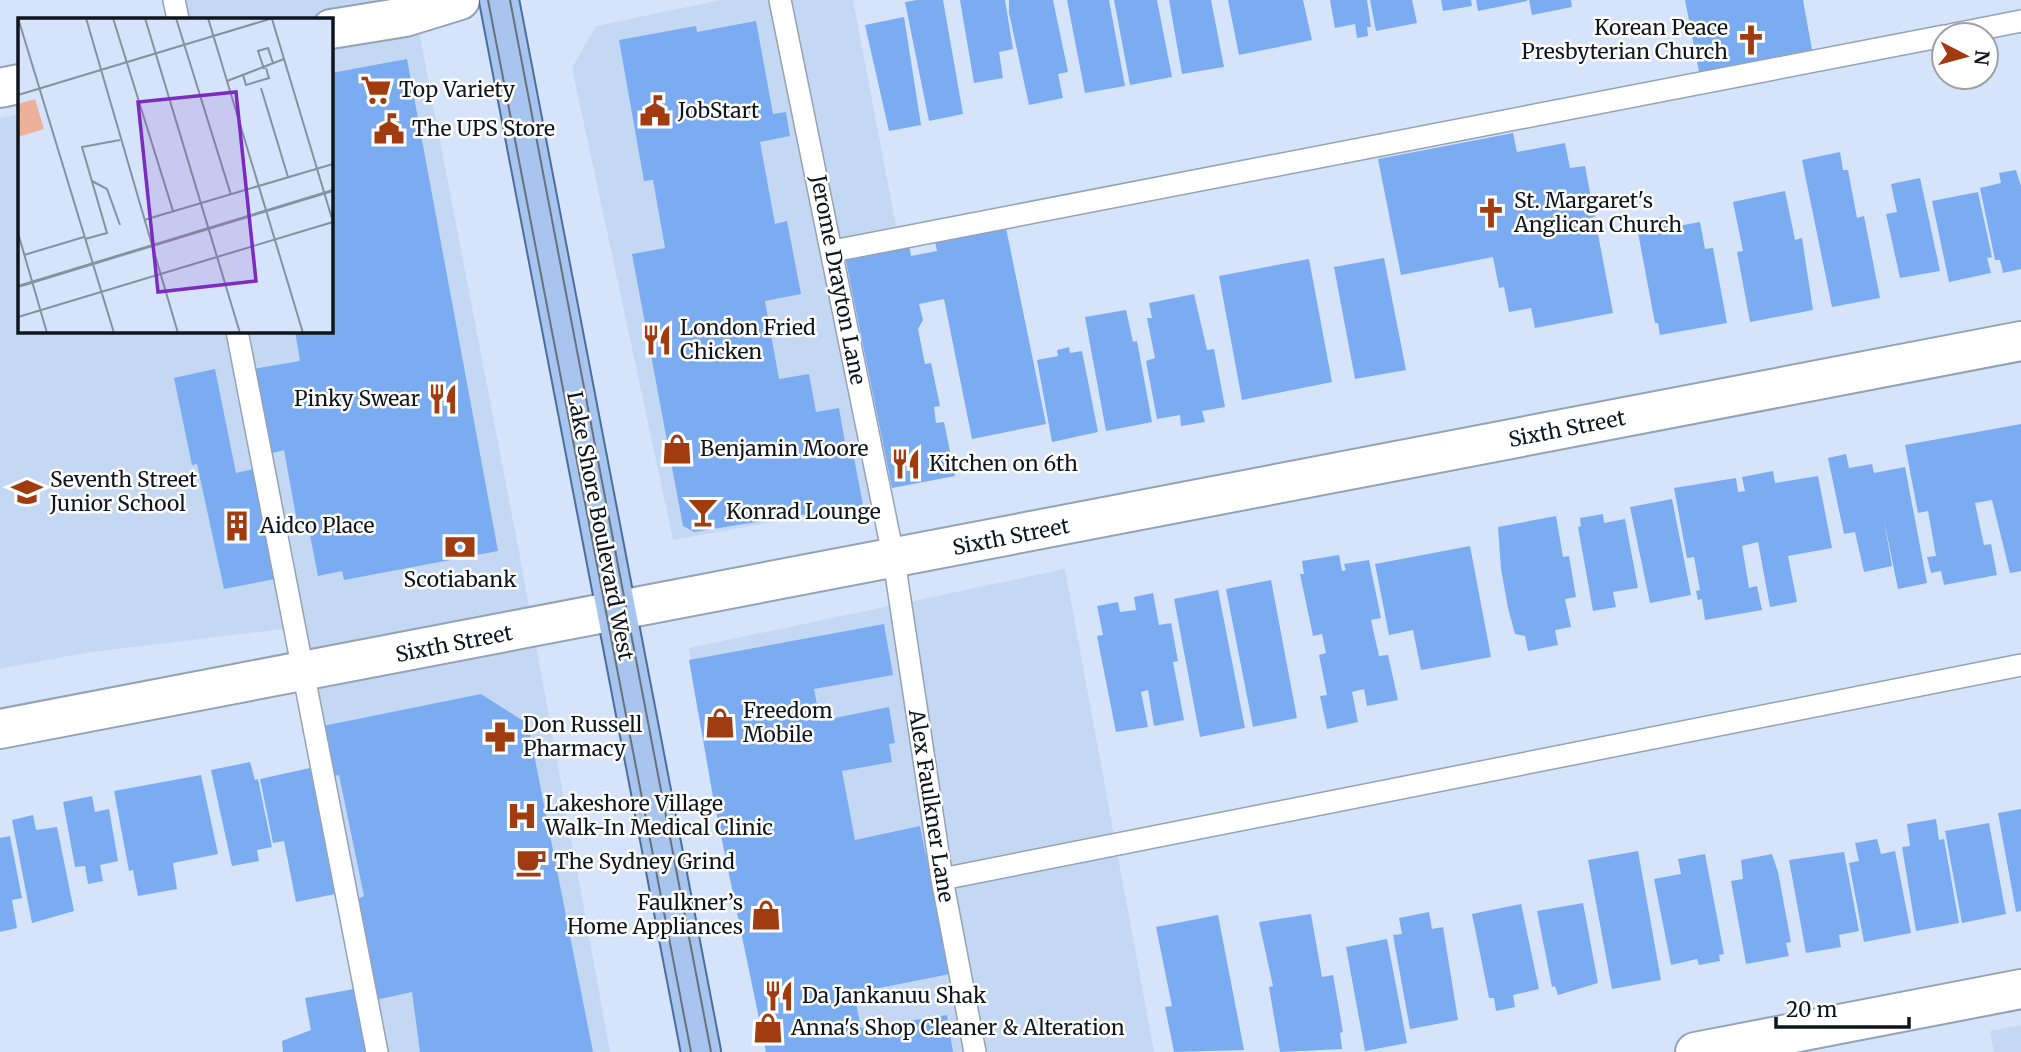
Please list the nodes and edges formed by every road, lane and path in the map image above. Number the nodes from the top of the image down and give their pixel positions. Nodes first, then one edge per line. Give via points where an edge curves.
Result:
1 (174, 0) edge
2 (460, 0) edge
3 (499, 0) edge
4 (780, 0) edge
5 (178, 18) edge
6 (2021, 21) edge
7 (2000, 25) edge
8 (332, 29) edge
9 (1930, 39) edge
10 (18, 84) edge
11 (0, 88) edge
12 (833, 251) junction
13 (237, 332) edge
14 (2021, 341) edge
15 (894, 560) junction
16 (616, 612) junction
17 (2021, 665) edge
18 (302, 673) junction
19 (0, 729) edge
20 (942, 879) junction
21 (2021, 989) edge
22 (377, 1052) edge
23 (701, 1052) edge
24 (975, 1052) edge
25 (1695, 1052) edge

1 - 5 lane
2 - 8 street via 405,17
3 - 16 main road, Lake Shore Boulevard West
4 - 12 lane, Jerome Drayton Lane
6 - 7 lane
9 - 12 lane
10 - 11 street
12 - 15 lane, Jerome Drayton Lane
13 - 18 lane
14 - 15 street, Sixth Street
15 - 16 street, Sixth Street
15 - 20 lane, Alex Faulkner Lane
16 - 18 street, Sixth Street
16 - 23 main road, Lake Shore Boulevard West
17 - 20 lane
18 - 19 street, Sixth Street
18 - 22 lane
20 - 24 lane, Alex Faulkner Lane
21 - 25 street

